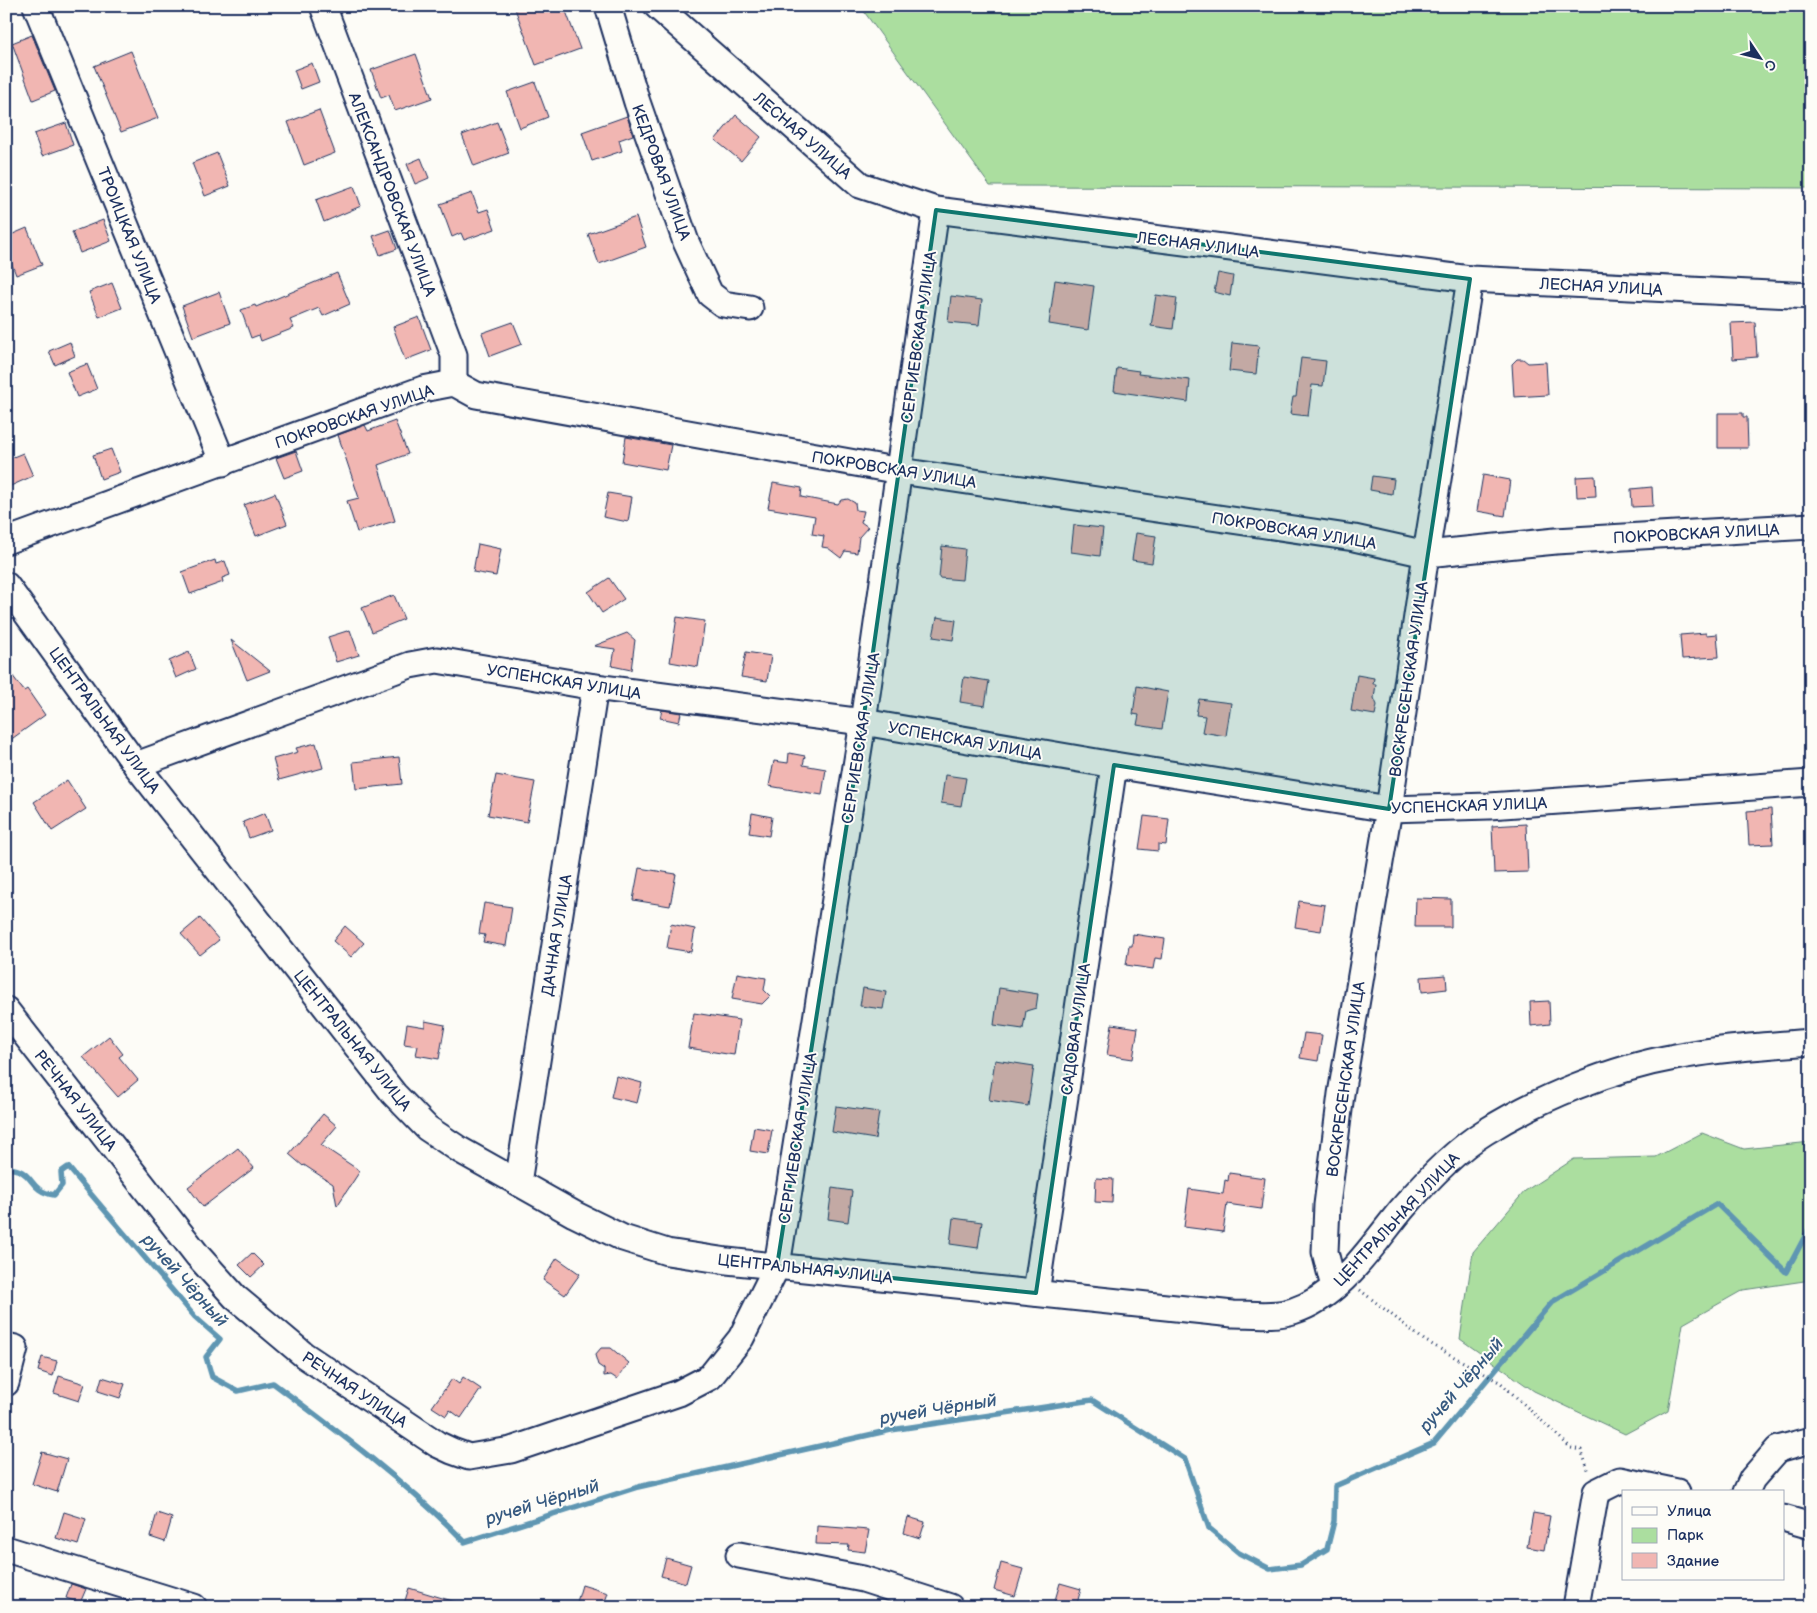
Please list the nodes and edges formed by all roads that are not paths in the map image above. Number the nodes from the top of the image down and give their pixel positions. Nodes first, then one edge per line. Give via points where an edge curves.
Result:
1 (36, 6) edge
2 (323, 6) edge
3 (608, 6) edge
4 (657, 6) edge
5 (936, 210) junction
6 (1470, 279) junction
7 (1811, 296) edge
8 (750, 308) dead end
9 (454, 383) junction
10 (223, 463) junction
11 (900, 471) junction
12 (1811, 526) edge
13 (6, 541) edge
14 (1426, 554) junction
15 (6, 585) edge
16 (595, 687) junction
17 (863, 722) junction
18 (136, 765) junction
19 (1114, 765) junction
20 (1811, 783) edge
21 (1389, 808) junction
22 (6, 1010) edge
23 (1811, 1042) edge
24 (518, 1183) junction
25 (777, 1266) junction
26 (1339, 1282) junction
27 (1036, 1293) junction
28 (6, 1346) edge
29 (6, 1383) edge
30 (1811, 1440) edge
31 (1668, 1490) edge
32 (1747, 1490) edge
33 (1784, 1518) edge
34 (1811, 1526) edge
35 (6, 1549) edge
36 (739, 1556) dead end
37 (194, 1607) edge
38 (950, 1607) edge
39 (1576, 1607) edge

1 - 10 street, ТРОИЦКАЯ УЛИЦА
2 - 9 street, АЛЕКСАНДРОВСКАЯ УЛИЦА via 454,355
3 - 8 street, КЕДРОВАЯ УЛИЦА via 640,112 686,242 710,294 723,304
4 - 5 street, ЛЕСНАЯ УЛИЦА via 860,185
5 - 6 street, ЛЕСНАЯ УЛИЦА
5 - 11 street, СЕРГИЕВСКАЯ УЛИЦА
6 - 7 street, ЛЕСНАЯ УЛИЦА
6 - 14 street, ВОСКРЕСЕНСКАЯ УЛИЦА
9 - 10 street, ПОКРОВСКАЯ УЛИЦА via 423,389
9 - 11 street, ПОКРОВСКАЯ УЛИЦА via 476,395
10 - 13 street, ПОКРОВСКАЯ УЛИЦА
11 - 14 street, ПОКРОВСКАЯ УЛИЦА via 1354,538
11 - 17 street, СЕРГИЕВСКАЯ УЛИЦА
12 - 14 street, ПОКРОВСКАЯ УЛИЦА via 1556,541
14 - 21 street, ВОСКРЕСЕНСКАЯ УЛИЦА
15 - 18 street, ЦЕНТРАЛЬНАЯ УЛИЦА
16 - 17 street, УСПЕНСКАЯ УЛИЦА
16 - 18 street, УСПЕНСКАЯ УЛИЦА via 437,660 410,665
16 - 24 street, ДАЧНАЯ УЛИЦА
17 - 19 street, УСПЕНСКАЯ УЛИЦА
17 - 25 street, СЕРГИЕВСКАЯ УЛИЦА
18 - 24 street, ЦЕНТРАЛЬНАЯ УЛИЦА via 394,1094 427,1128
19 - 21 street, УСПЕНСКАЯ УЛИЦА
19 - 27 street, САДОВАЯ УЛИЦА
20 - 21 street, УСПЕНСКАЯ УЛИЦА via 1488,806
21 - 26 street, ВОСКРЕСЕНСКАЯ УЛИЦА via 1341,1094 1328,1196 1325,1252
22 - 25 street, РЕЧНАЯ УЛИЦА via 198,1256 236,1297 304,1355 452,1452 469,1457 511,1450 679,1393 710,1377 741,1338
23 - 26 street, ЦЕНТРАЛЬНАЯ УЛИЦА via 1674,1057 1630,1068 1528,1108 1461,1149 1403,1208
24 - 25 street, ЦЕНТРАЛЬНАЯ УЛИЦА via 624,1238 667,1252
25 - 27 street, ЦЕНТРАЛЬНАЯ УЛИЦА
26 - 27 street, ЦЕНТРАЛЬНАЯ УЛИЦА via 1308,1305 1273,1314 1233,1314
28 - 29 street via 15,1348
30 - 32 street via 1778,1449 1752,1479
31 - 39 street via 1620,1480 1596,1492
33 - 34 street
35 - 37 street
36 - 38 street via 863,1579

